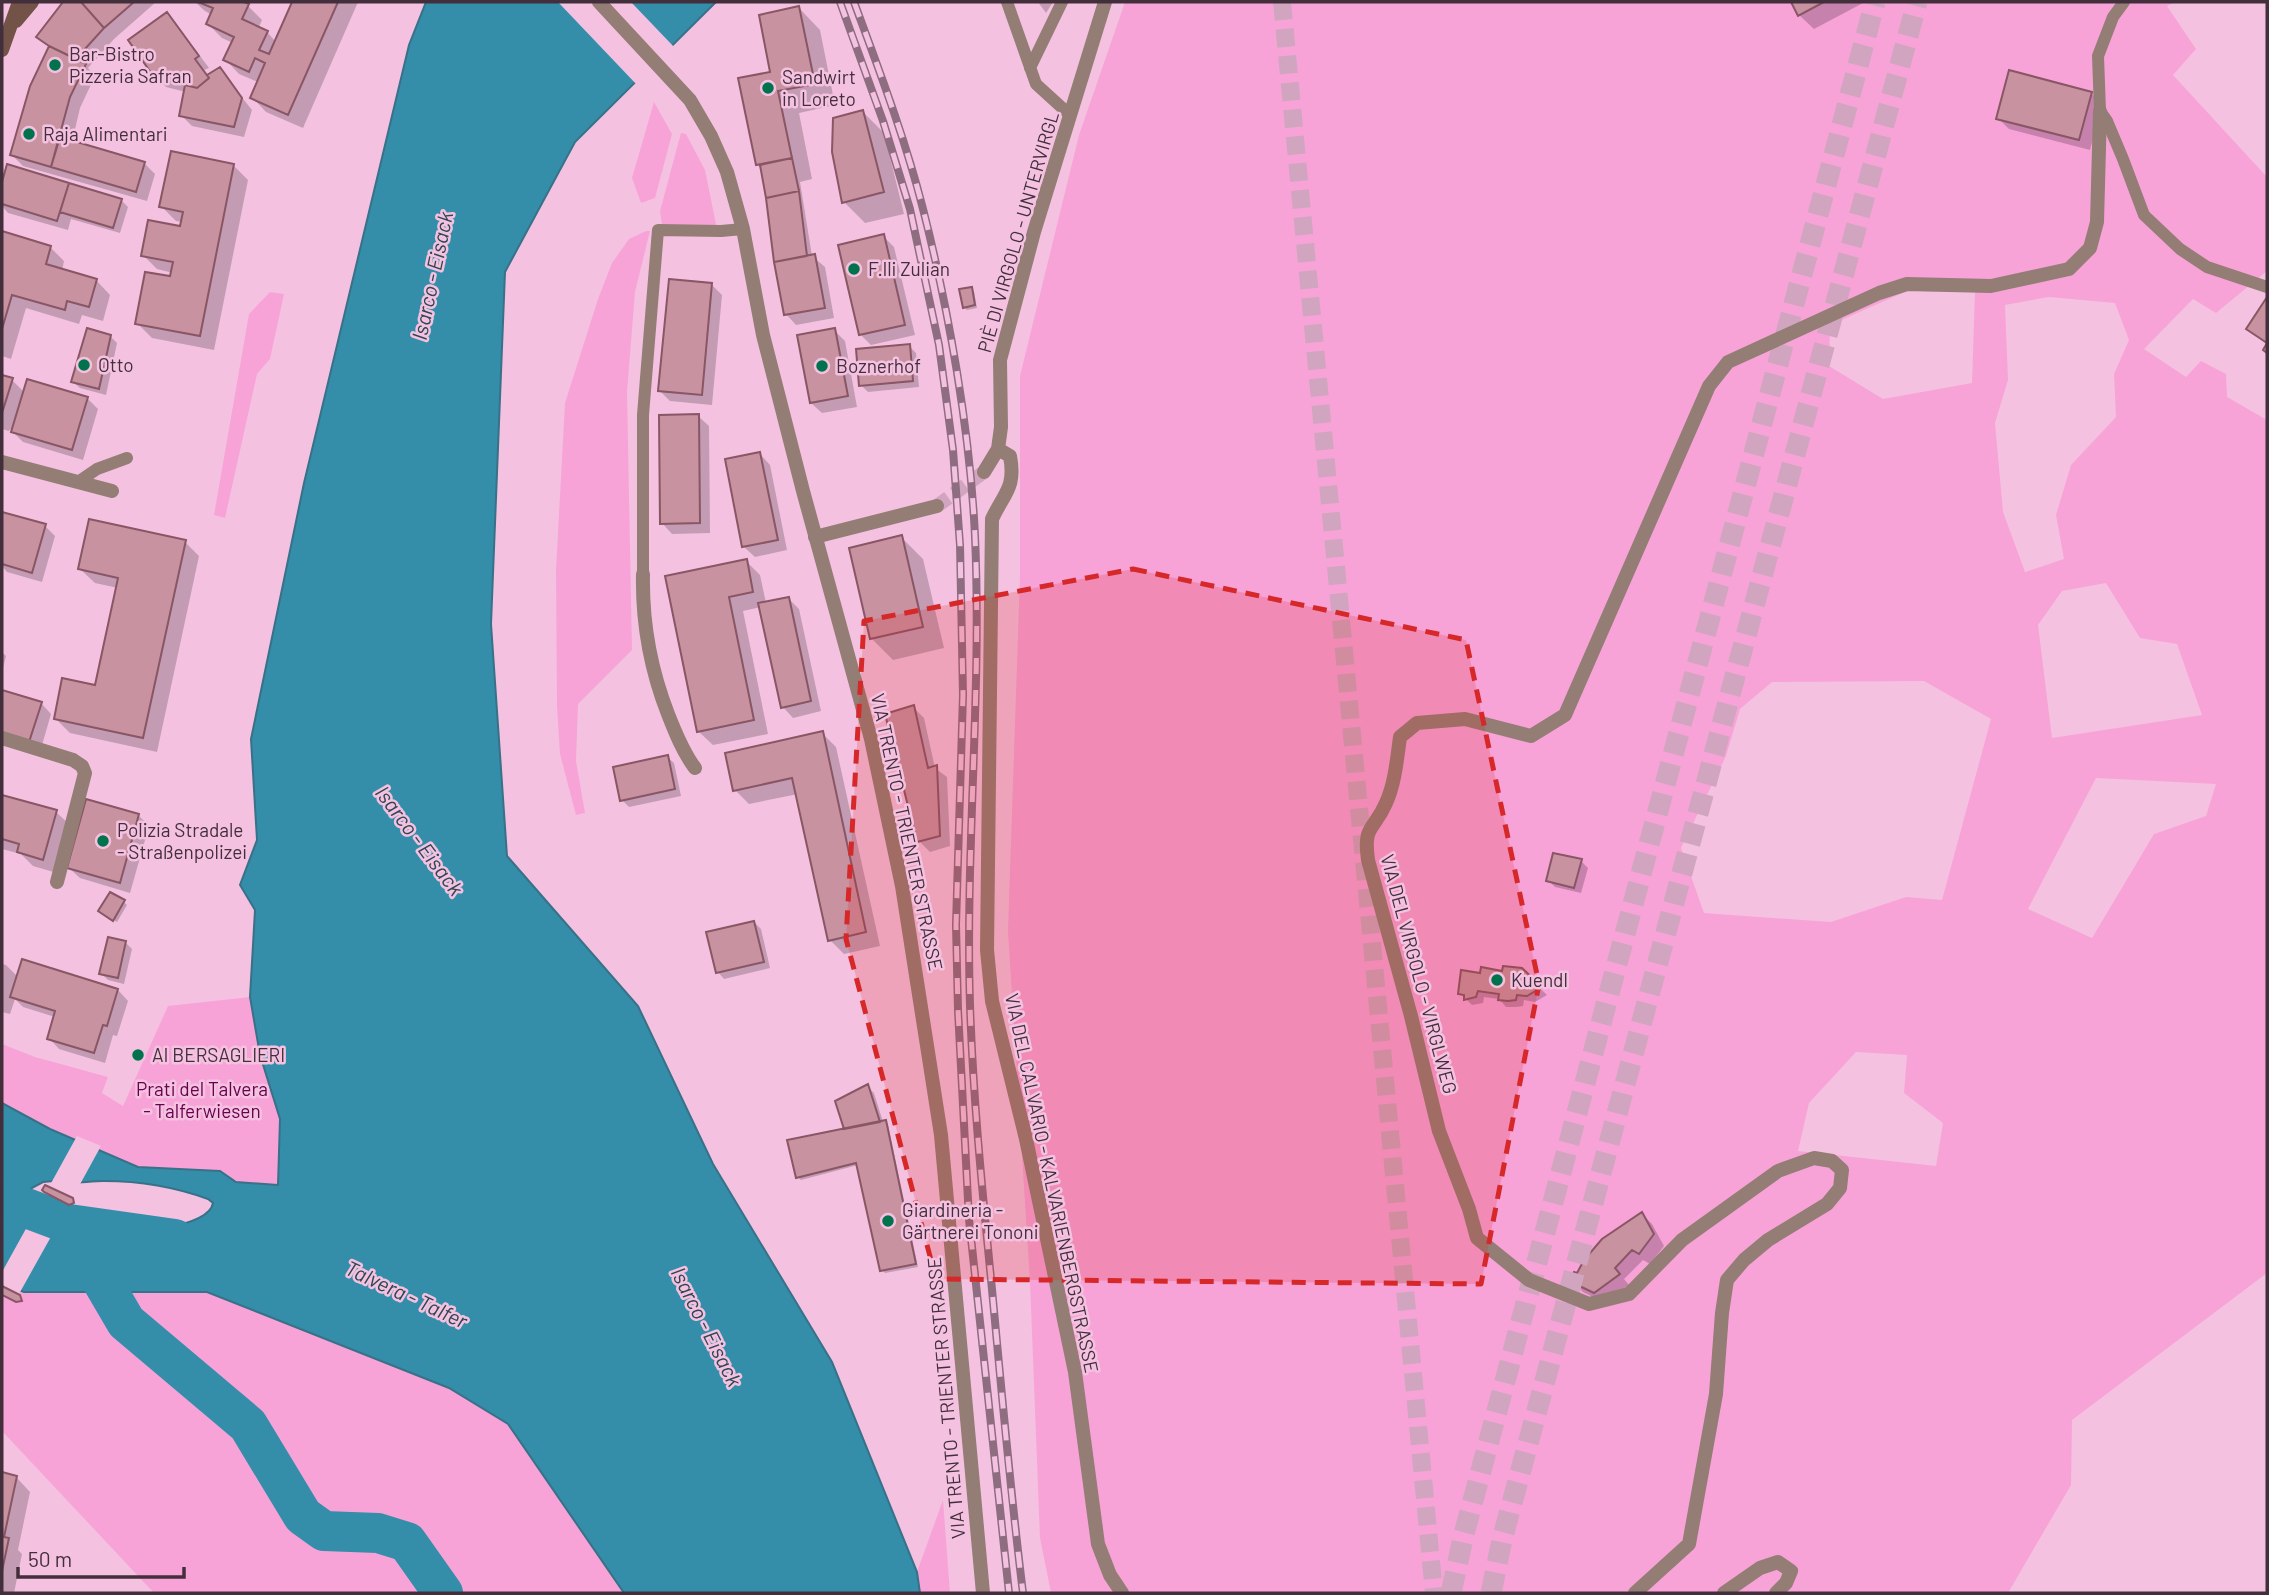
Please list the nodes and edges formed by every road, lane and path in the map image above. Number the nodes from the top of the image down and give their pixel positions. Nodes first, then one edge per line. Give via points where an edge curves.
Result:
1 (19, 2) edge
2 (32, 2) edge
3 (599, 2) edge
4 (1007, 2) edge
5 (1062, 2) edge
6 (1105, 2) edge
7 (2124, 2) edge
8 (5, 28) edge
9 (2, 50) edge
10 (1030, 68) junction
11 (2100, 111) junction
12 (1070, 116) junction
13 (743, 229) junction
14 (2267, 287) edge
15 (998, 450) junction
16 (127, 458) dead end
17 (2, 462) edge
18 (984, 472) tunnel mouth
19 (78, 482) junction
20 (112, 491) dead end
21 (937, 506) tunnel mouth
22 (815, 537) junction
23 (643, 574) joint
24 (2, 738) edge
25 (695, 768) dead end
26 (57, 882) dead end
27 (983, 1593) edge
28 (1122, 1593) edge
29 (1635, 1593) edge
30 (1724, 1593) edge
31 (1776, 1593) edge

1 - 8 main road
2 - 8 main road
3 - 13 street, VIA TRENTO - TRIENTER STRASSE via 690,100 727,172
4 - 10 lane
5 - 10 lane
6 - 12 street, PIÈ DI VIRGOLO - UNTERVIRGL
7 - 11 lane, VIA DEL VIRGOLO - VIRGLWEG via 2098,55
8 - 9 main road
10 - 12 lane via 1036,84
11 - 14 lane via 2144,215 2179,249 2207,267
11 - 29 street, VIA DEL VIRGOLO - VIRGLWEG via 2097,222 2090,248 2069,269 1991,286 1907,284 1728,362 1709,386 1565,715 1531,736 1465,719 1417,723 1400,737 1386,804 1365,839 1439,1131 1476,1238 1529,1280 1589,1304 1629,1294 1682,1241 1778,1171 1814,1158 1832,1161 1842,1170 1839,1188 1827,1204 1768,1240 1727,1280 1716,1394 1689,1544
12 - 15 street, PIÈ DI VIRGOLO - UNTERVIRGL via 1000,360
13 - 22 street, VIA TRENTO - TRIENTER STRASSE via 763,335
13 - 23 lane via 658,230 643,415
15 - 18 street, PIÈ DI VIRGOLO - UNTERVIRGL
15 - 28 street, VIA DEL CALVARIO - KALVARIENBERGSTRASSE via 1010,456 1014,474 992,519 987,950 992,1001 1027,1139 1075,1372 1098,1544
16 - 19 lane
17 - 19 street
19 - 20 street
21 - 22 street
22 - 27 street, VIA TRENTO - TRIENTER STRASSE via 872,739 927,1035 941,1135
23 - 25 street via 647,646 674,730
24 - 26 street via 73,760 85,773
30 - 31 street via 1760,1568 1778,1562 1791,1571

